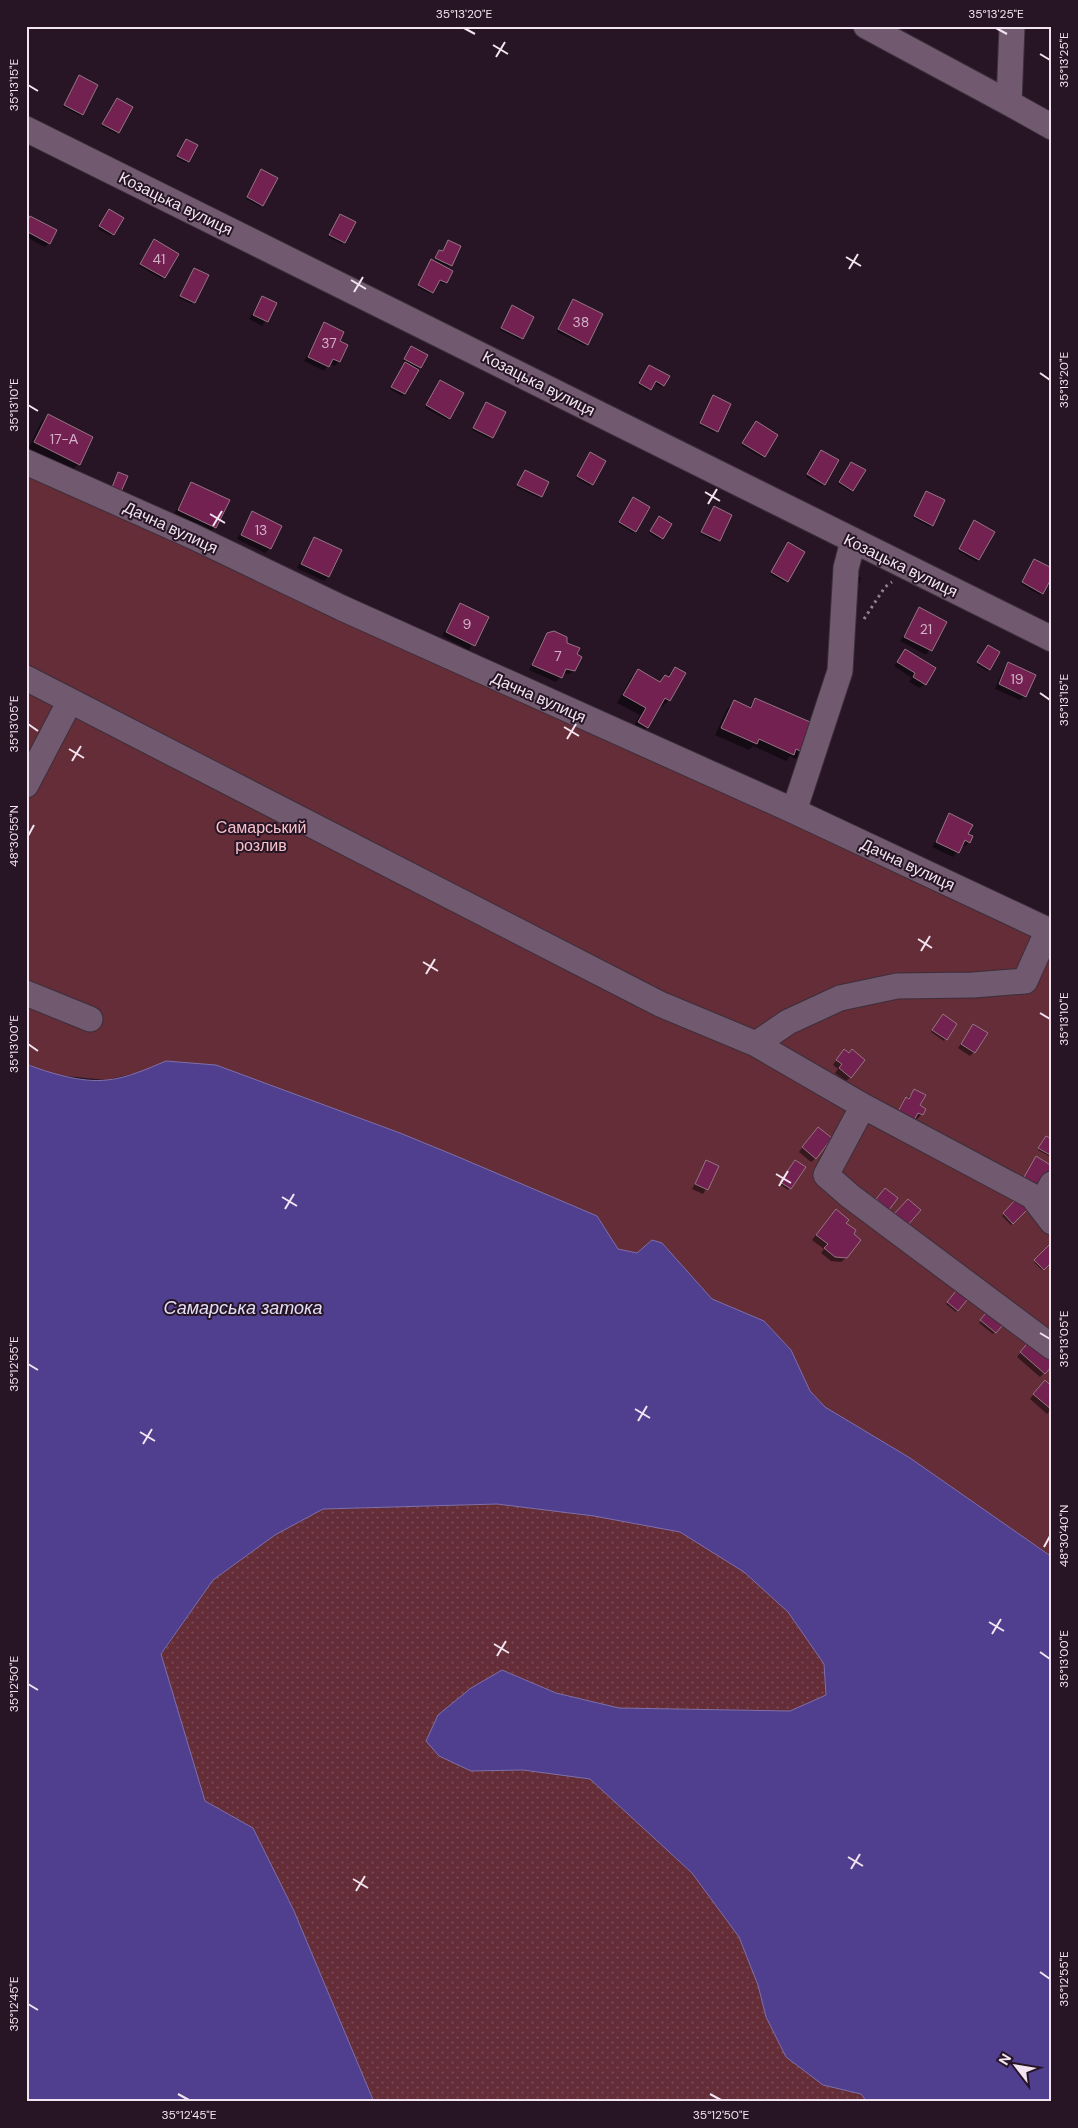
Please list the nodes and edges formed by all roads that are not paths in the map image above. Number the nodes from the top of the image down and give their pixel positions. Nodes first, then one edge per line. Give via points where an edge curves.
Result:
1 (866, 26) edge
2 (1012, 26) edge
3 (1009, 103) junction
4 (1052, 126) edge
5 (26, 129) edge
6 (26, 462) edge
7 (853, 541) junction
8 (1052, 639) edge
9 (26, 678) edge
10 (70, 701) junction
11 (26, 785) edge
12 (794, 810) junction
13 (1050, 931) edge
14 (26, 993) edge
15 (90, 1019) dead end
16 (756, 1044) junction
17 (864, 1106) junction
18 (1052, 1184) edge
19 (1046, 1214) edge
20 (1052, 1347) edge

1 - 3 street
2 - 3 street
3 - 4 street
5 - 7 street, Козацька вулиця
6 - 12 street, Дачна вулиця via 342,608
7 - 8 street, Козацька вулиця
7 - 12 street via 846,568 840,671
9 - 10 street
10 - 11 street
10 - 16 street via 660,1004
12 - 13 street, Дачна вулиця
13 - 16 street via 1025,981 897,986 840,998 788,1022
14 - 15 street
16 - 17 street
17 - 19 street via 1032,1196
17 - 20 street via 826,1175
18 - 19 street

